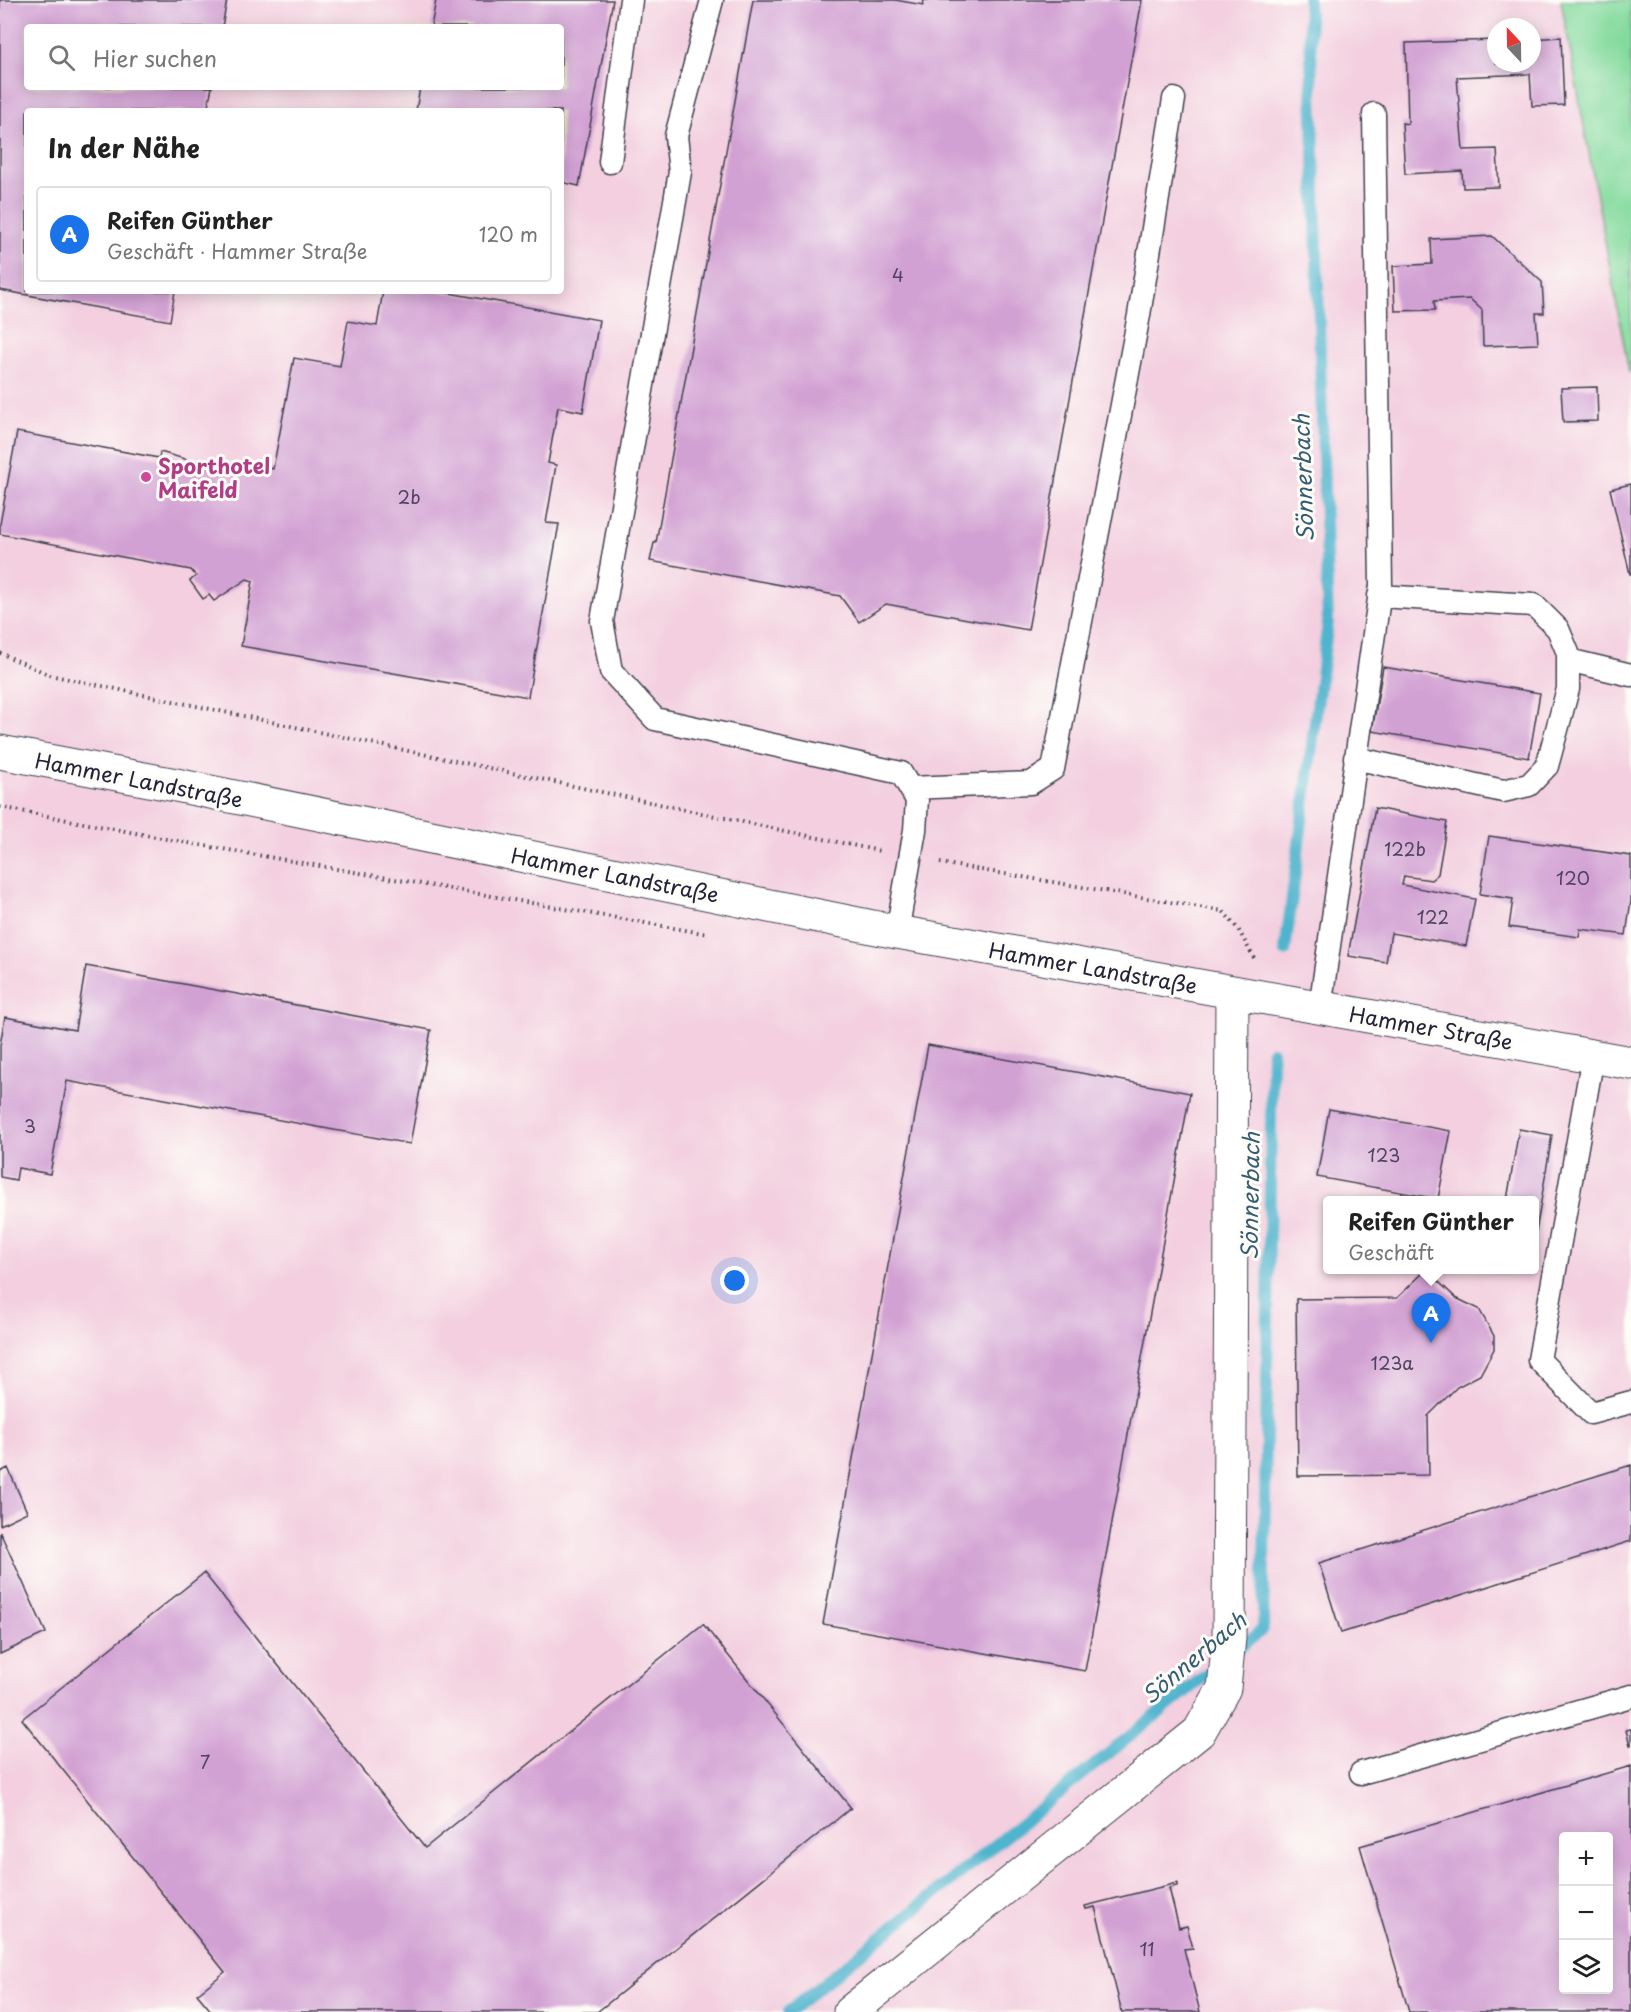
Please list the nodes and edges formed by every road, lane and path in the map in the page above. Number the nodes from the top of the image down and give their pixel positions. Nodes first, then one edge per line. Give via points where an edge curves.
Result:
1 (631, 0) edge
2 (712, 0) edge
3 (1174, 99) dead end
4 (1374, 114) dead end
5 (610, 162) dead end
6 (1379, 596) junction
7 (0, 653) edge
8 (1568, 660) junction
9 (1631, 675) edge
10 (0, 752) edge
11 (1355, 758) junction
12 (910, 788) junction
13 (910, 858) junction
14 (897, 932) junction
15 (1259, 965) dead end
16 (1232, 992) junction
17 (1320, 1008) junction
18 (1593, 1056) junction
19 (1631, 1063) edge
20 (1631, 1402) edge
21 (1631, 1696) edge
22 (1362, 1773) dead end
23 (850, 2012) edge

1 - 5 lane
2 - 12 lane via 676,136 680,172 602,621 611,671 654,719 901,773
3 - 12 lane via 1139,315 1053,769 1031,783
4 - 6 lane
6 - 8 lane via 1534,605 1558,629
6 - 11 lane
7 - 13 path via 50,675
8 - 9 lane
8 - 11 lane via 1568,689 1547,766 1529,785 1503,791
10 - 14 street, Hammer Landstraße
11 - 17 lane
12 - 13 lane via 916,800
13 - 14 lane
13 - 15 path via 1223,911
14 - 16 street, Hammer Landstraße
16 - 17 street, Hammer Straße
16 - 23 street via 1229,1638 1224,1688 1199,1732
17 - 18 street, Hammer Straße
18 - 19 street, Hammer Straße
18 - 20 lane via 1539,1360 1591,1413
21 - 22 lane

